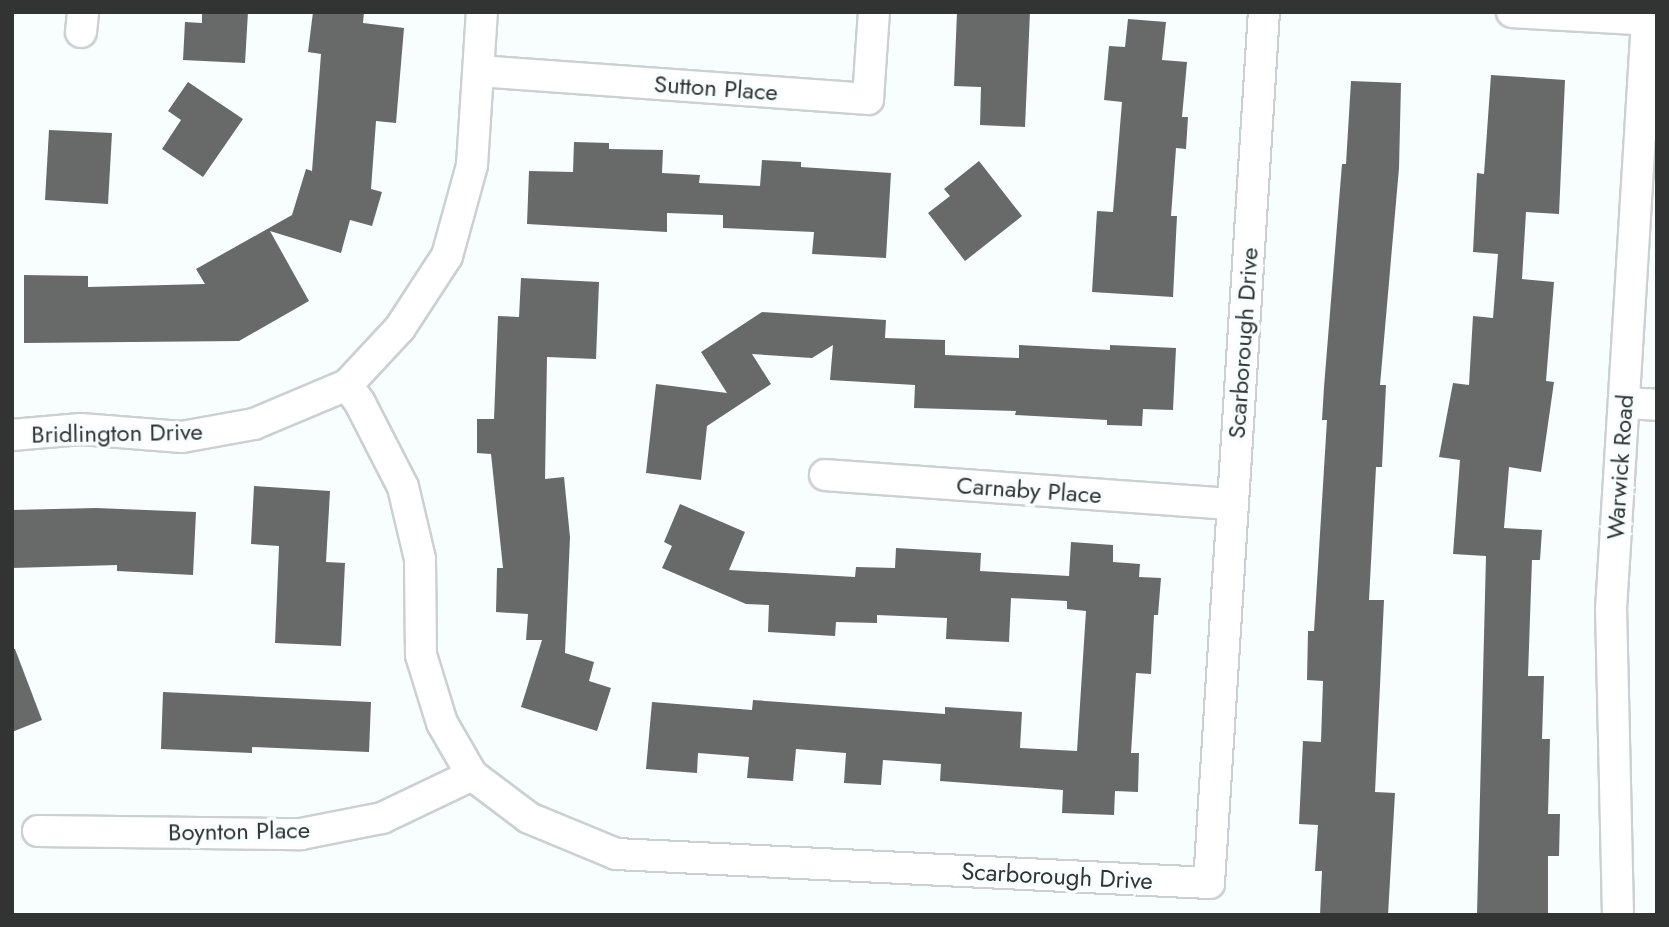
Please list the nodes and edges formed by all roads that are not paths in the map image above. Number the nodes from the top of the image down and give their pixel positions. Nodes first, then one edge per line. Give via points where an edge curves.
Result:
1 (482, 12) edge
2 (874, 12) edge
3 (1264, 12) edge
4 (1512, 12) edge
5 (1652, 20) edge
6 (479, 71) junction
7 (347, 385) junction
8 (1624, 403) junction
9 (1657, 405) edge
10 (12, 435) edge
11 (825, 475) dead end
12 (1233, 503) junction
13 (472, 775) junction
14 (38, 831) dead end
15 (1618, 915) edge

1 - 6 street, Bridlington Drive
2 - 6 street, Sutton Place via 867,99
3 - 12 street, Scarborough Drive
4 - 5 street
5 - 8 street, Warwick Road
6 - 7 street, Bridlington Drive via 472,165 447,256 400,328
7 - 10 street, Bridlington Drive via 254,425 182,437 81,429
7 - 13 street, Scarborough Drive via 403,487 421,559 421,655 442,723
8 - 9 street
8 - 15 street, Warwick Road via 1611,610
11 - 12 street, Carnaby Place
12 - 13 street, Scarborough Drive via 1209,883 616,854 529,818
13 - 14 street, Boynton Place via 382,818 301,834

